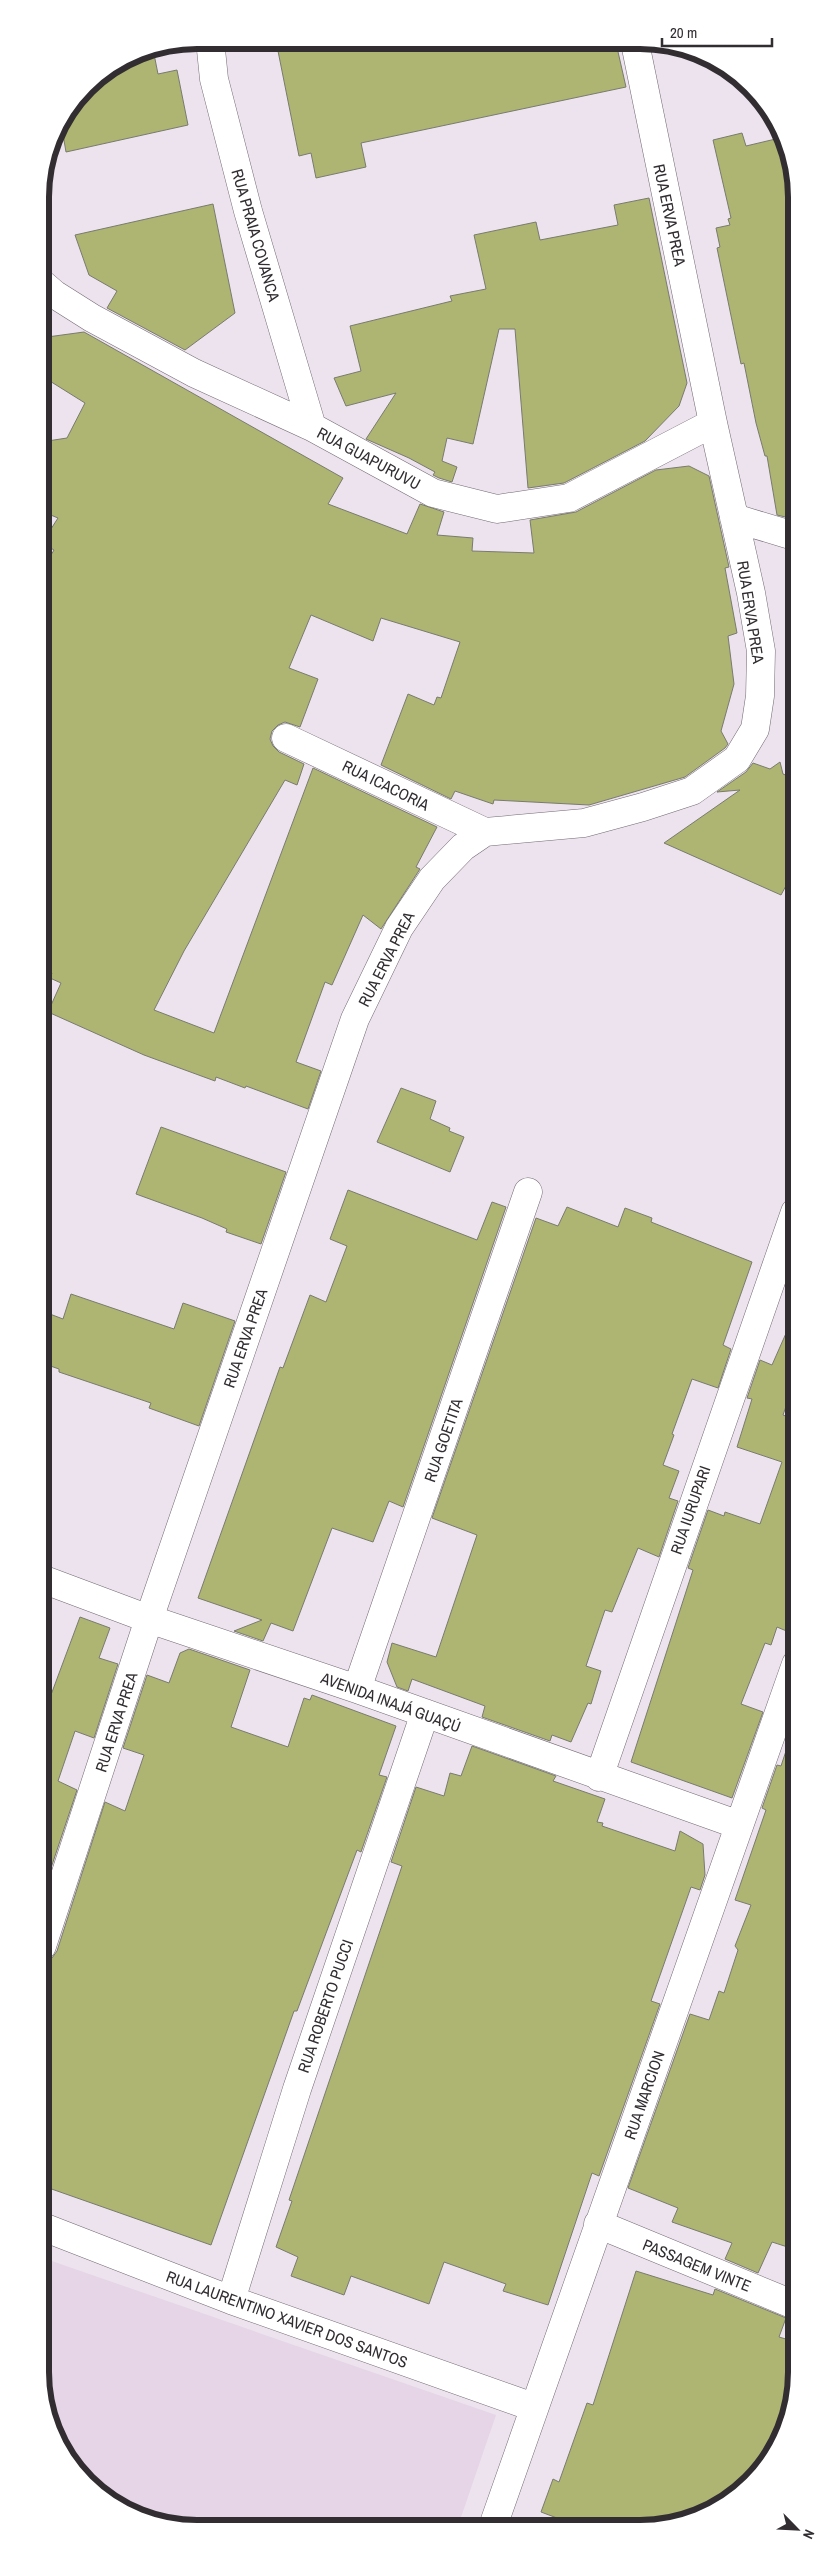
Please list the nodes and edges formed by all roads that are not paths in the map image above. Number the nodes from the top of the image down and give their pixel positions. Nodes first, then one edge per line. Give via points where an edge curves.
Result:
1 (211, 49) edge
2 (636, 49) edge
3 (49, 290) edge
4 (713, 423) junction
5 (312, 427) junction
6 (734, 518) junction
7 (788, 534) edge
8 (286, 738) dead end
9 (485, 832) junction
10 (528, 1192) dead end
11 (788, 1250) edge
12 (49, 1582) edge
13 (149, 1620) junction
14 (788, 1687) edge
15 (357, 1689) junction
16 (425, 1713) junction
17 (599, 1777) junction
18 (739, 1825) junction
19 (49, 1925) edge
20 (598, 2224) junction
21 (49, 2229) edge
22 (231, 2300) junction
23 (788, 2302) edge
24 (533, 2407) junction
25 (494, 2520) edge

1 - 5 street, RUA PRAIA COVANCA via 214,79 248,211
2 - 4 street, RUA ERVA PREA
3 - 5 street, RUA GUAPURUVU via 92,318 194,373
4 - 5 street, RUA GUAPURUVU via 568,498 497,509 433,493
4 - 6 street, RUA ERVA PREA
6 - 7 street
6 - 9 street, RUA ERVA PREA via 761,651 755,729 737,759 692,791 643,808 584,822
8 - 9 street, RUA ICACORIA
9 - 13 street, RUA ERVA PREA via 462,847 432,879 399,928 355,1019
10 - 15 street, RUA GOETITA
11 - 17 street, RUA IURUPARI
12 - 13 street, AVENIDA INAJÁ GUAÇÚ
13 - 15 street, AVENIDA INAJÁ GUAÇÚ
13 - 19 street, RUA ERVA PREA
14 - 18 street, RUA MARCION
15 - 16 street, AVENIDA INAJÁ GUAÇÚ
16 - 17 street, AVENIDA INAJÁ GUAÇÚ
16 - 22 street, RUA ROBERTO PUCCI via 297,2089
17 - 18 street, AVENIDA INAJÁ GUAÇÚ
18 - 20 street, RUA MARCION
20 - 23 street, PASSAGEM VINTE
20 - 24 street, RUA MARCION
21 - 22 street, RUA LAURENTINO XAVIER DOS SANTOS
22 - 24 street, RUA LAURENTINO XAVIER DOS SANTOS
24 - 25 street, RUA MARCION

